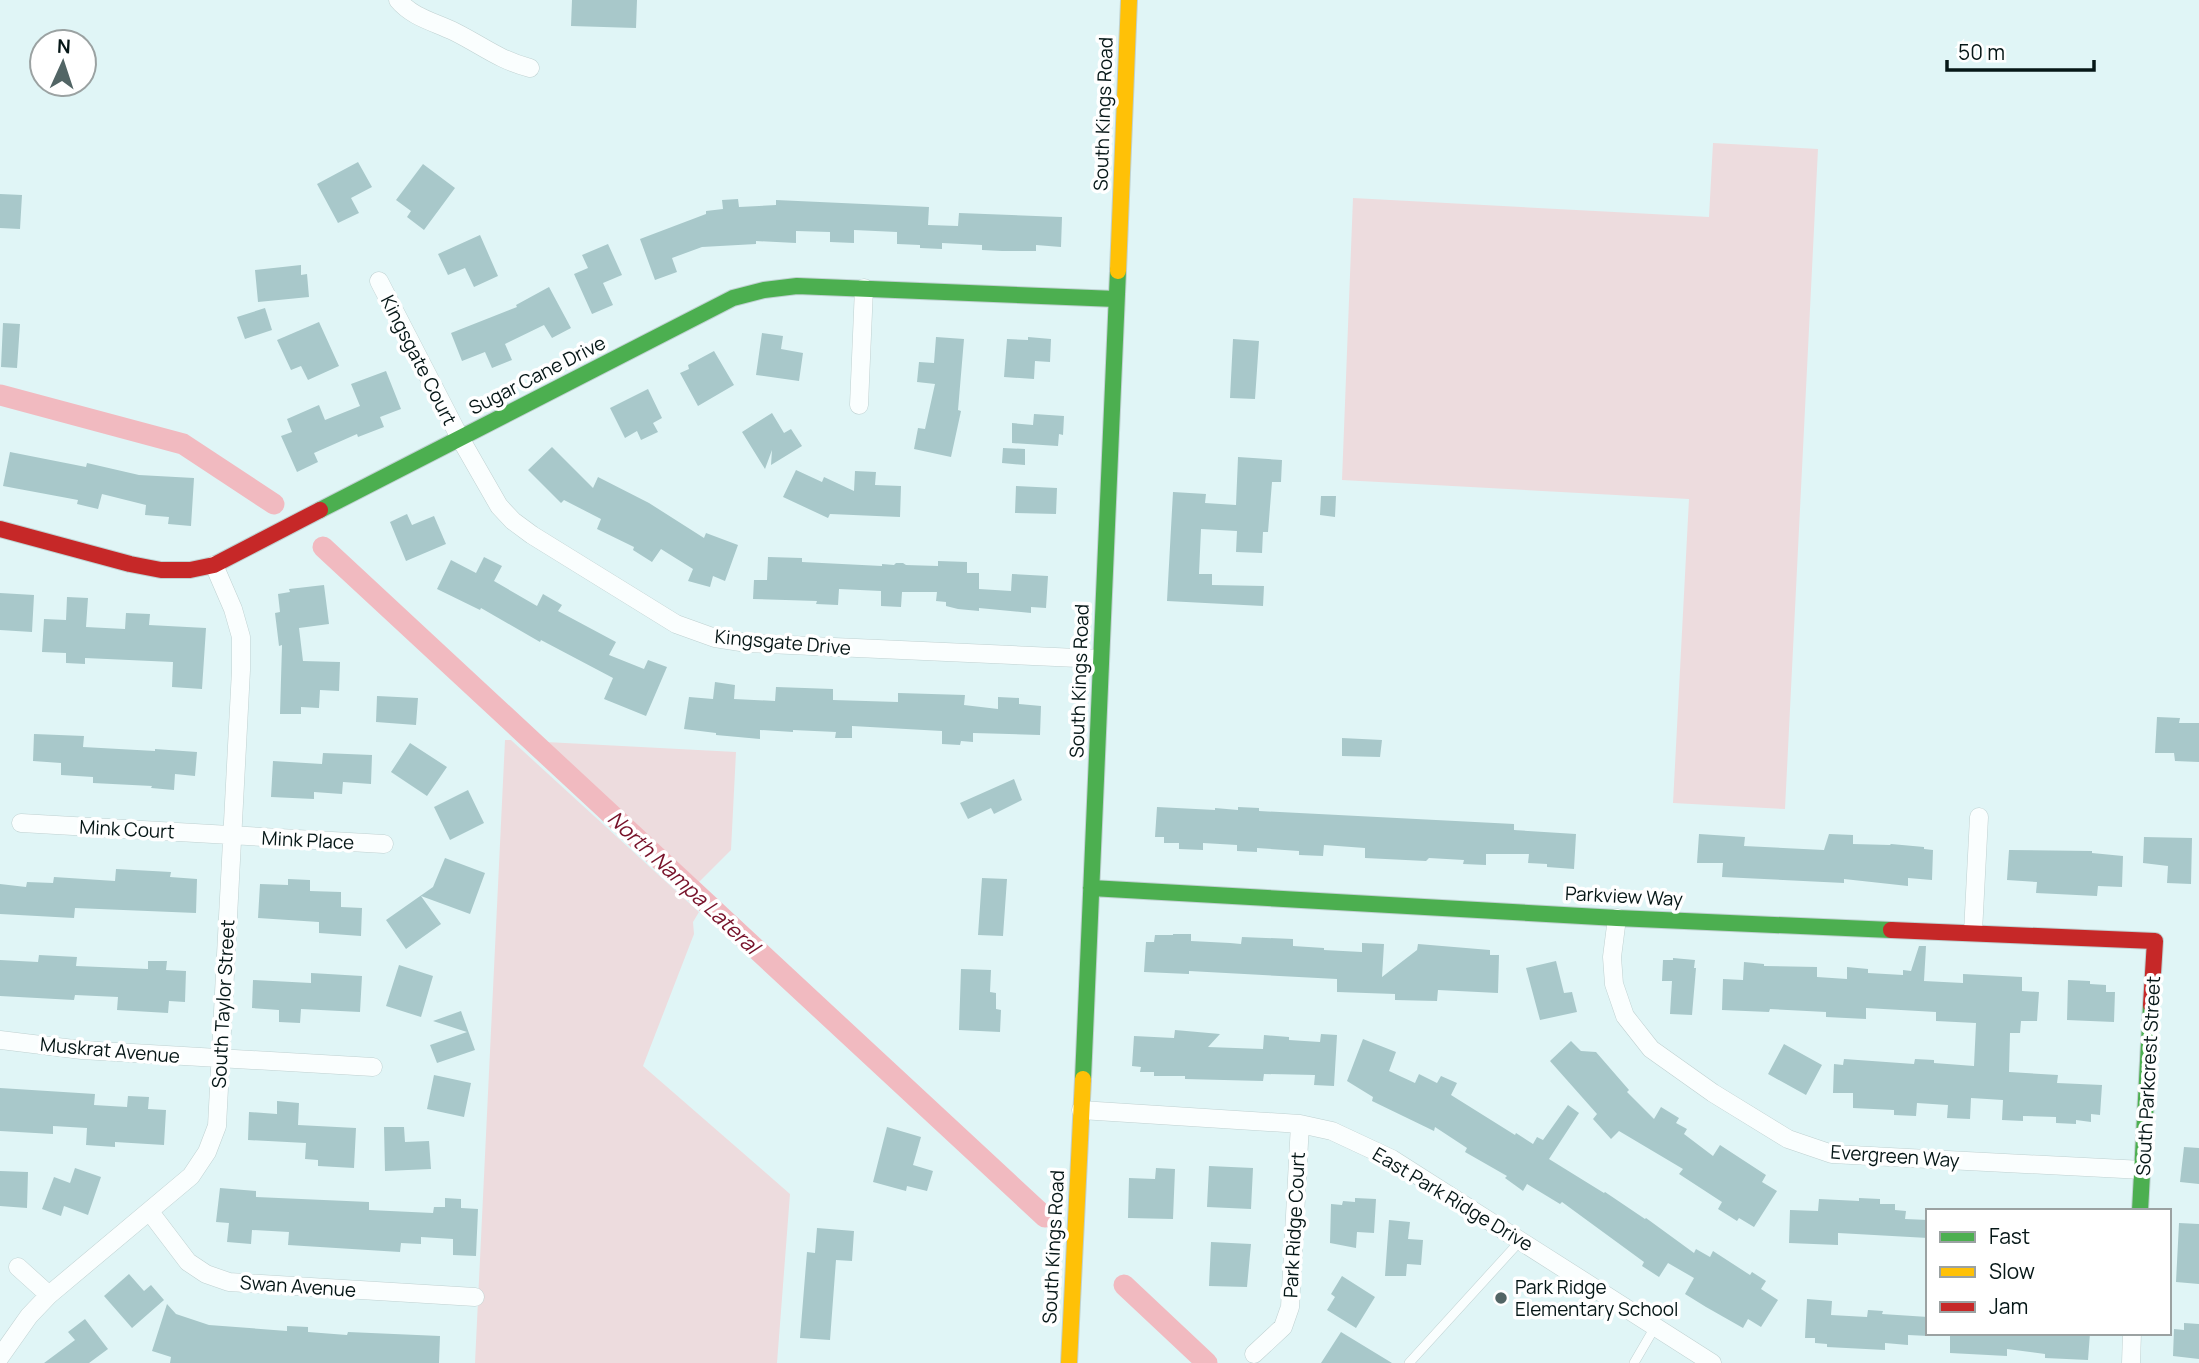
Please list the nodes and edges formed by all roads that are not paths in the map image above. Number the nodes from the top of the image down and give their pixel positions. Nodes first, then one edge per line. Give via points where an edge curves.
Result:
1 (398, 0) edge
2 (1129, 0) edge
3 (530, 68) dead end
4 (379, 281) dead end
5 (864, 288) junction
6 (1116, 299) junction
7 (859, 405) dead end
8 (460, 439) junction
9 (0, 529) edge
10 (214, 565) junction
11 (1100, 659) junction
12 (1979, 817) dead end
13 (21, 823) dead end
14 (232, 835) junction
15 (384, 844) dead end
16 (1091, 888) junction
17 (1617, 918) junction
18 (1973, 932) junction
19 (2155, 941) joint
20 (0, 1040) edge
21 (221, 1059) junction
22 (373, 1067) dead end
23 (1081, 1110) junction
24 (1300, 1124) junction
25 (2143, 1170) junction
26 (2140, 1209) edge
27 (150, 1212) junction
28 (1521, 1240) junction
29 (19, 1267) dead end
30 (49, 1295) junction
31 (475, 1297) dead end
32 (1655, 1327) junction
33 (2133, 1335) edge
34 (1254, 1354) dead end
35 (0, 1357) edge
36 (1069, 1363) edge
37 (1409, 1363) edge
38 (1634, 1363) edge
39 (1712, 1363) edge
40 (2131, 1363) edge

1 - 3 street via 407,10 506,62
2 - 6 street, South Kings Road
4 - 8 street, Kingsgate Court
5 - 6 street, Sugar Cane Drive
5 - 7 street
5 - 8 street, Sugar Cane Drive via 797,286 733,298
6 - 11 street, South Kings Road
8 - 10 street, Sugar Cane Drive
8 - 11 street, Kingsgate Drive via 499,506 513,521 676,624 715,638
9 - 10 street, Sugar Cane Drive via 161,570
10 - 14 street, South Taylor Street via 241,637
11 - 16 street, South Kings Road
12 - 18 street
13 - 14 street, Mink Court
14 - 15 street, Mink Place
14 - 21 street, South Taylor Street
16 - 17 street, Parkview Way
16 - 23 street, South Kings Road
17 - 18 street, Parkview Way
17 - 25 street, Evergreen Way via 1614,984 1625,1016 1651,1049 1787,1139 1832,1154
18 - 19 street, Parkview Way
19 - 25 street, South Parkcrest Street
20 - 21 street, Muskrat Avenue
21 - 22 street, Muskrat Avenue
21 - 27 street, South Taylor Street via 217,1126 207,1152 191,1176
23 - 24 street, East Park Ridge Drive
23 - 36 street, South Kings Road
24 - 28 street, East Park Ridge Drive via 1332,1131 1392,1158
24 - 34 street, Park Ridge Court via 1290,1307 1283,1326
25 - 26 street, South Parkcrest Street
27 - 30 street, South Taylor Street
27 - 31 street, Swan Avenue via 188,1262 229,1282
28 - 32 street, East Park Ridge Drive
28 - 37 lane
29 - 30 street
30 - 35 street, South Taylor Street
32 - 38 lane
32 - 39 street, East Park Ridge Drive
33 - 40 street

